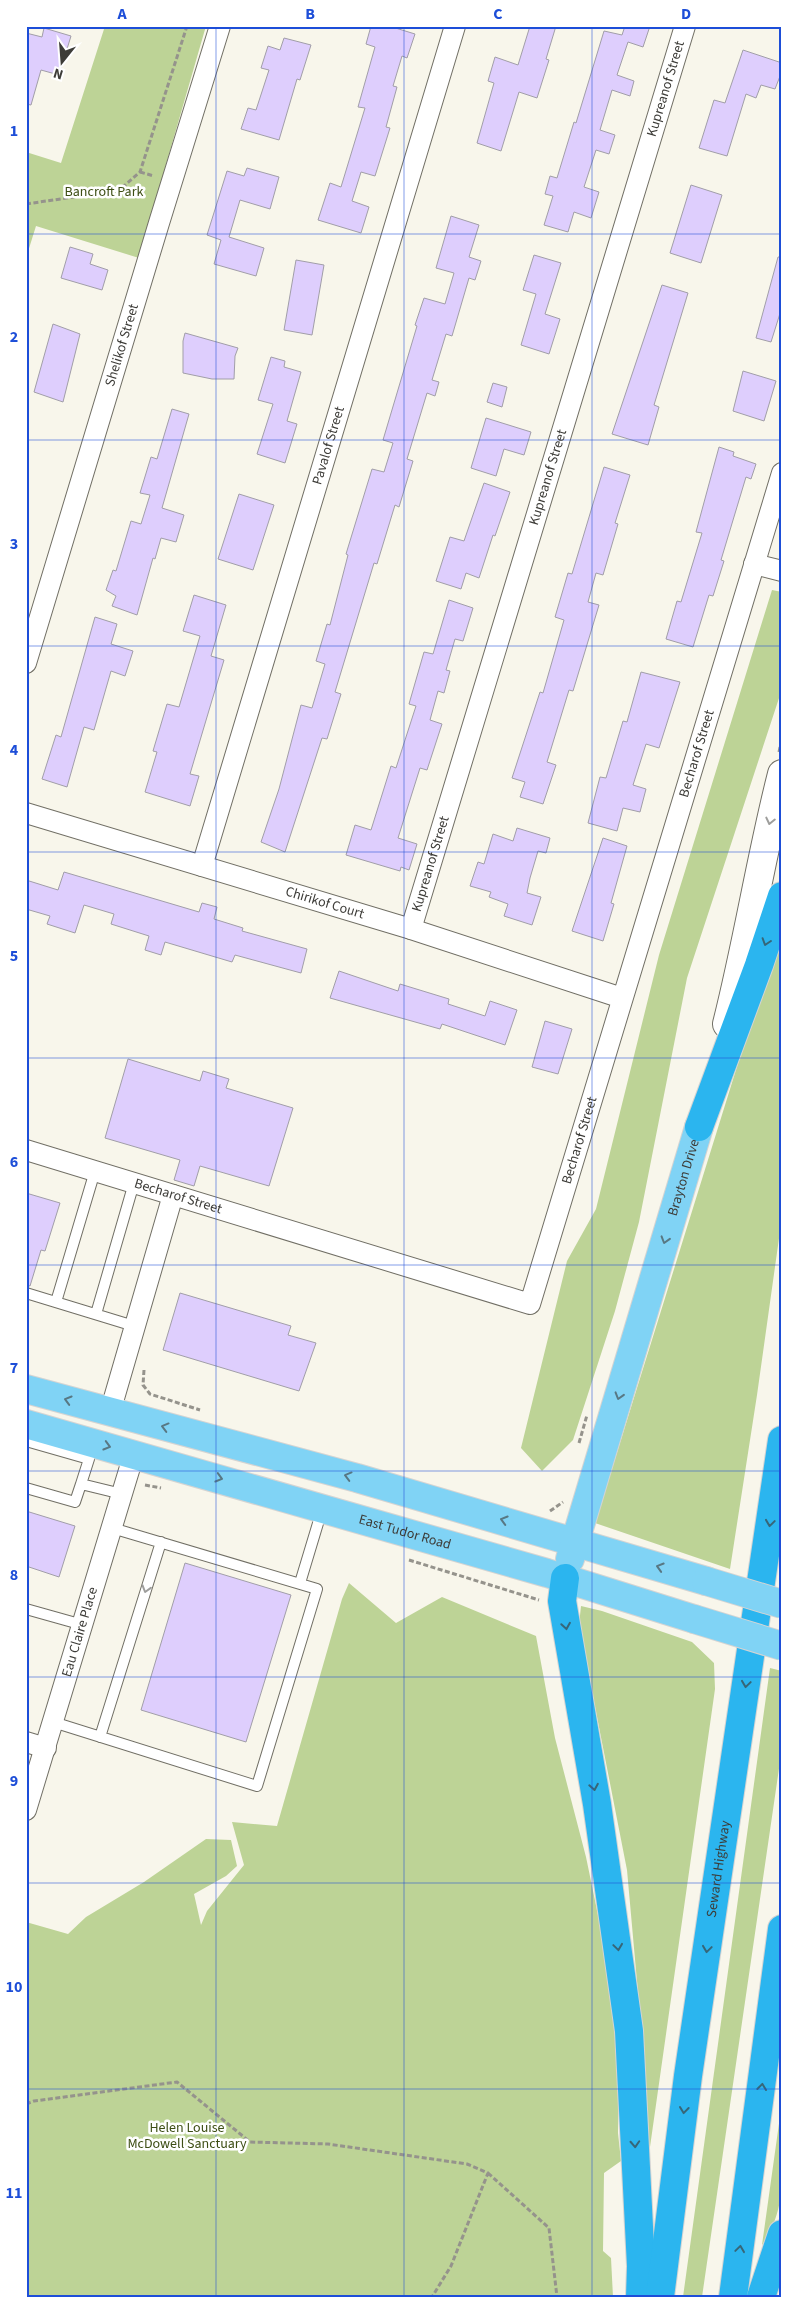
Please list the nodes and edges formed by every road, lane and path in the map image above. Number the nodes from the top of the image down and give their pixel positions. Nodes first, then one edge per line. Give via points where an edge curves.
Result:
1 (187, 26) edge
2 (220, 26) edge
3 (456, 26) edge
4 (685, 26) edge
5 (26, 204) edge
6 (782, 472) edge
7 (754, 564) junction
8 (782, 571) edge
9 (26, 663) edge
10 (782, 774) edge
11 (26, 813) edge
12 (202, 866) junction
13 (782, 896) edge
14 (411, 929) junction
15 (622, 998) junction
16 (699, 1127) junction
17 (26, 1150) edge
18 (95, 1171) junction
19 (134, 1183) junction
20 (173, 1195) junction
21 (26, 1293) edge
22 (56, 1302) junction
23 (96, 1314) junction
24 (134, 1326) junction
25 (26, 1389) edge
26 (110, 1412) junction
27 (27, 1430) edge
28 (782, 1440) edge
29 (134, 1454) junction
30 (81, 1484) junction
31 (26, 1488) edge
32 (122, 1494) junction
33 (323, 1508) junction
34 (112, 1528) junction
35 (575, 1541) junction
36 (161, 1542) junction
37 (565, 1578) junction
38 (300, 1583) junction
39 (782, 1604) edge
40 (26, 1608) edge
41 (82, 1625) junction
42 (782, 1646) edge
43 (53, 1722) junction
44 (100, 1737) junction
45 (26, 1742) edge
46 (46, 1748) junction
47 (26, 1810) edge
48 (782, 1929) edge
49 (26, 2104) edge
50 (488, 2173) junction
51 (782, 2234) edge
52 (432, 2297) edge
53 (557, 2297) edge
54 (640, 2297) edge
55 (660, 2297) edge
56 (733, 2297) edge
57 (762, 2297) edge

1 - 5 path via 140,172 124,186 108,192
2 - 9 street, Shelikof Street
3 - 12 street, Pavalof Street
4 - 14 street, Kupreanof Street
6 - 7 street, Becharof Street
7 - 8 street
7 - 15 street, Becharof Street
10 -> 16 main road, Brayton Drive via 738,982
11 - 12 street, Chirikof Court
12 - 14 street, Chirikof Court
13 -> 16 highway
14 - 15 street, Chirikof Court
15 - 20 street, Becharof Street via 530,1304
16 -> 35 main road, Brayton Drive
17 - 18 street, Becharof Street
18 - 19 street, Becharof Street
18 - 22 lane
19 - 20 street, Becharof Street
19 - 23 lane
20 - 24 street
21 - 22 lane
22 - 23 lane
23 - 24 lane
24 - 26 street
26 -> 25 main road
35 -> 26 main road via 365,1480
27 -> 29 main road, East Tudor Road
27 - 30 lane via 89,1458
28 -> 55 highway, Seward Highway via 690,2066
29 - 32 street, Eau Claire Place
29 -> 33 main road, East Tudor Road
30 - 31 lane via 75,1502
30 - 32 lane
32 - 34 street, Eau Claire Place
33 - 37 main road, East Tudor Road
33 - 38 lane
34 - 36 lane
34 - 41 street, Eau Claire Place
35 - 37 main road, Brayton Drive
39 -> 35 main road, bridge
36 - 38 lane
36 -> 44 lane
37 - 42 main road, East Tudor Road, bridge
37 -> 54 highway via 562,1601 598,1804 630,2031
38 - 44 lane via 317,1589 257,1786
40 - 41 lane
41 - 43 street, Eau Claire Place
43 - 44 lane
43 - 46 street, Eau Claire Place
45 - 46 street
46 - 47 street, Eau Claire Place
56 -> 48 highway
49 - 50 path via 177,2082 250,2142 328,2144 467,2164
50 - 52 path via 450,2266
50 - 53 path via 549,2228
51 - 57 highway

